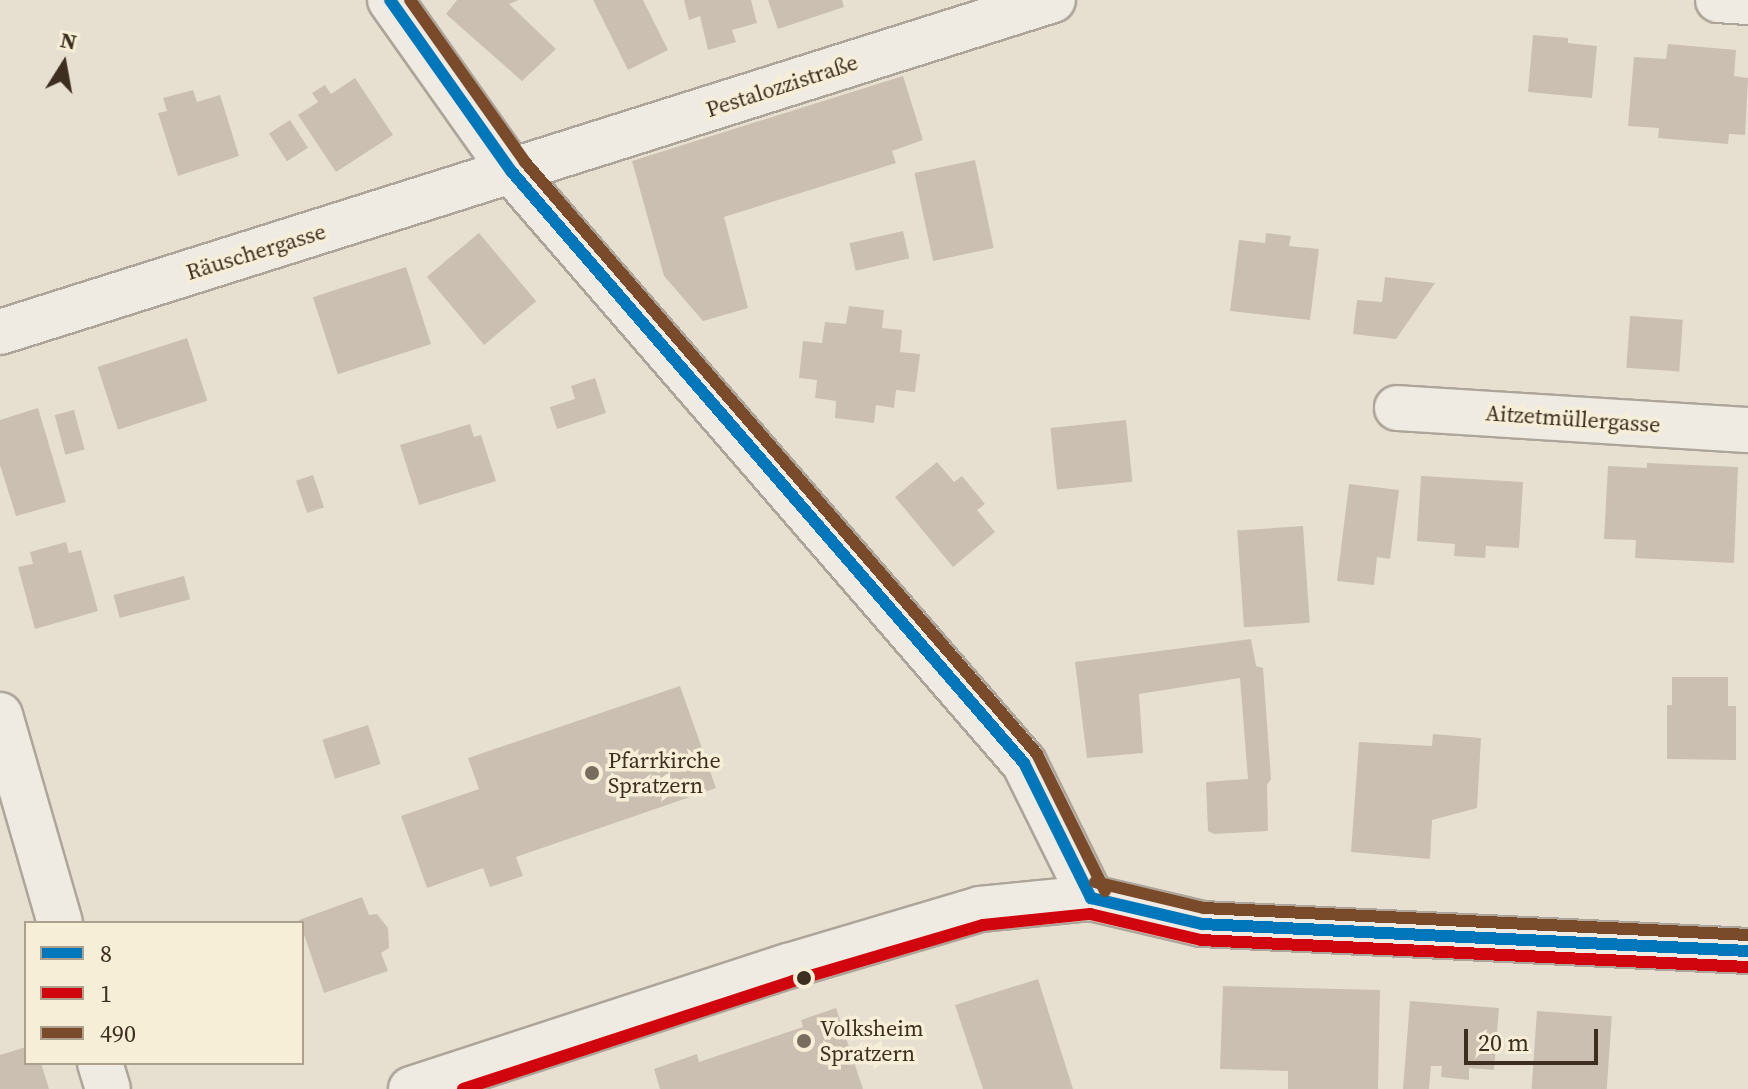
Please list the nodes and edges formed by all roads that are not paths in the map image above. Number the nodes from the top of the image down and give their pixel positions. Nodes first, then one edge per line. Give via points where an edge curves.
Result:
1 (390, 0) edge
2 (1053, 0) edge
3 (1718, 0) edge
4 (1748, 2) edge
5 (512, 172) junction
6 (0, 332) edge
7 (1397, 408) dead end
8 (1748, 430) edge
9 (0, 715) edge
10 (1091, 898) junction
11 (59, 921) edge
12 (1748, 951) edge
13 (101, 1065) edge
14 (108, 1089) edge
15 (411, 1089) edge

1 - 5 street
2 - 5 street, Pestalozzistraße
3 - 4 street
5 - 6 street, Räuschergasse
5 - 10 street via 1024,763
7 - 8 street, Aitzetmüllergasse
9 - 11 street
10 - 12 street via 1202,924
10 - 15 street via 980,909
13 - 14 street

